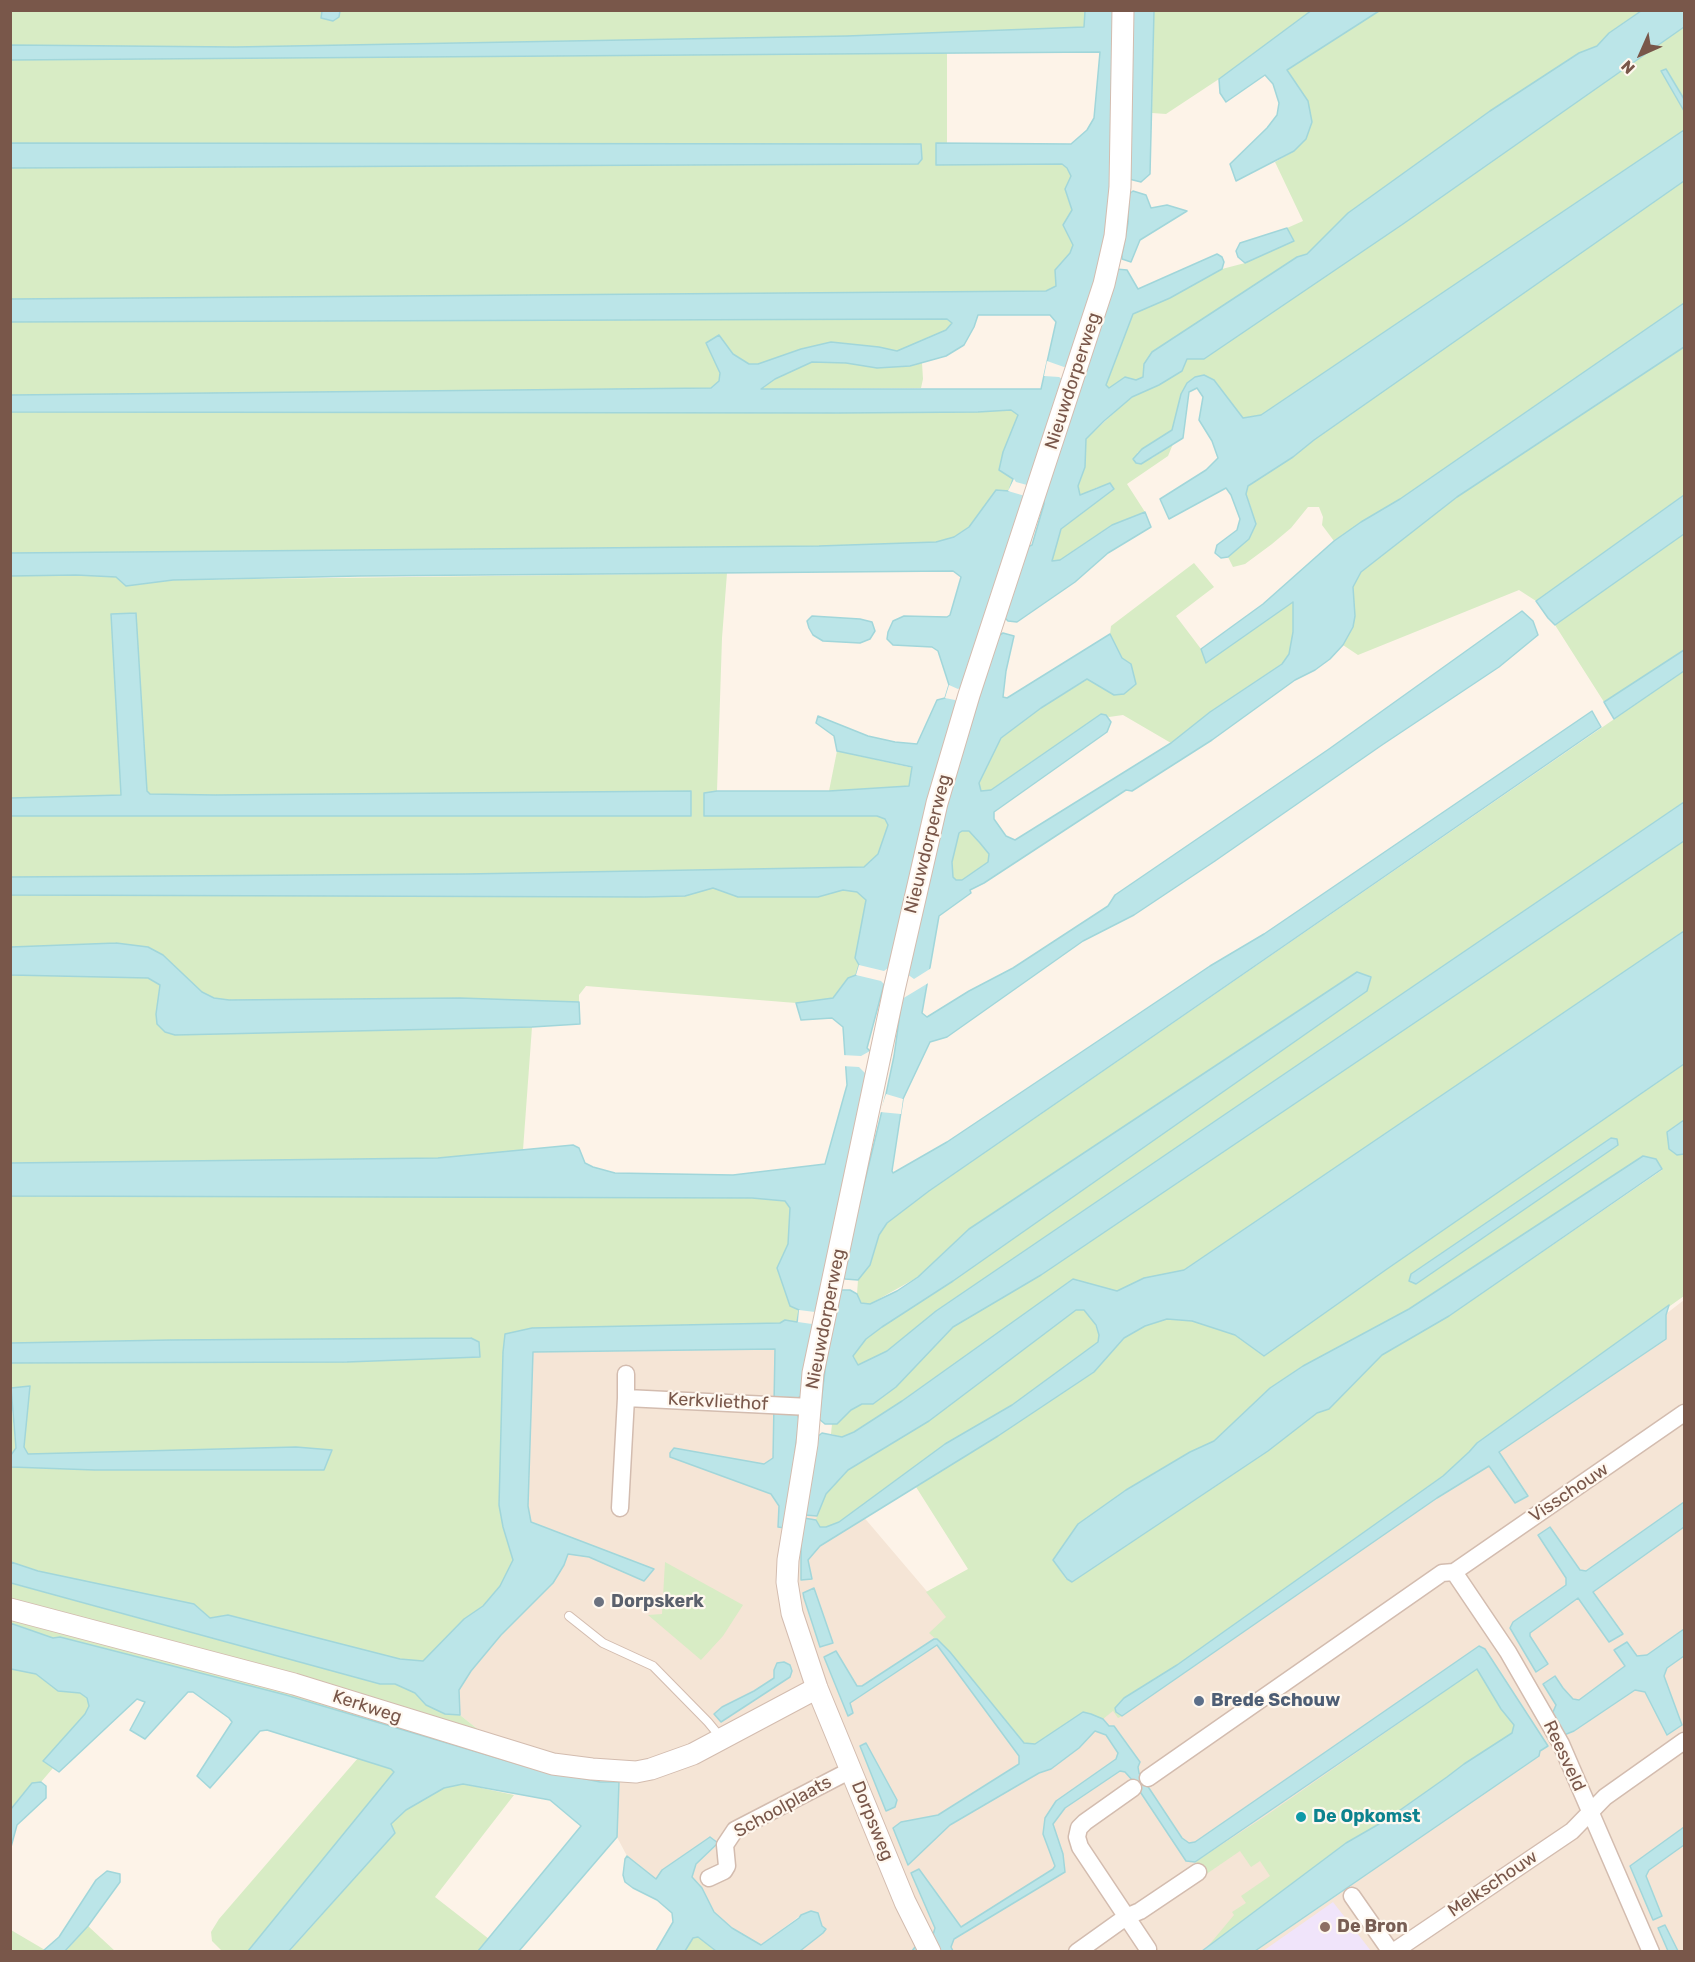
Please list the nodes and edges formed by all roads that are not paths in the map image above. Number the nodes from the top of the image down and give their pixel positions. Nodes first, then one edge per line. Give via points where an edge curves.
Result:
1 (1123, 10) edge
2 (626, 1374) dead end
3 (626, 1398) junction
4 (810, 1407) junction
5 (1684, 1413) edge
6 (620, 1508) dead end
7 (1454, 1572) junction
8 (10, 1608) edge
9 (569, 1616) dead end
10 (818, 1688) junction
11 (722, 1740) junction
12 (1684, 1741) edge
13 (851, 1770) junction
14 (1148, 1778) dead end
15 (1133, 1788) dead end
16 (1590, 1814) junction
17 (1198, 1872) dead end
18 (709, 1878) dead end
19 (1352, 1896) dead end
20 (1126, 1917) junction
21 (1148, 1949) dead end
22 (930, 1952) edge
23 (1077, 1952) edge
24 (1392, 1952) edge
25 (1651, 1952) edge

1 - 4 street, Nieuwdorperweg via 1121,154 1115,236 1104,284 937,803 813,1373
2 - 3 street
3 - 4 street, Kerkvliethof
3 - 6 street
4 - 10 street, Nieuwdorperweg via 787,1582 792,1613
5 - 7 street, Visschouw
7 - 14 street via 1442,1573
7 - 16 street, Reesveld via 1544,1713
8 - 11 street, Kerkweg via 294,1684 553,1764 636,1772 693,1754
9 - 11 lane via 603,1643 654,1666
10 - 11 street, Kerkweg
10 - 13 street, Dorpsweg
12 - 16 street, Melkschouw via 1605,1797
13 - 18 street, Schoolplaats via 735,1830 725,1845 727,1866
13 - 22 street, Dorpsweg via 905,1902
15 - 20 street via 1085,1822 1077,1837
16 - 24 street, Melkschouw via 1572,1831
16 - 25 street, Reesveld
17 - 20 street
19 - 24 street
20 - 21 street
20 - 23 street

